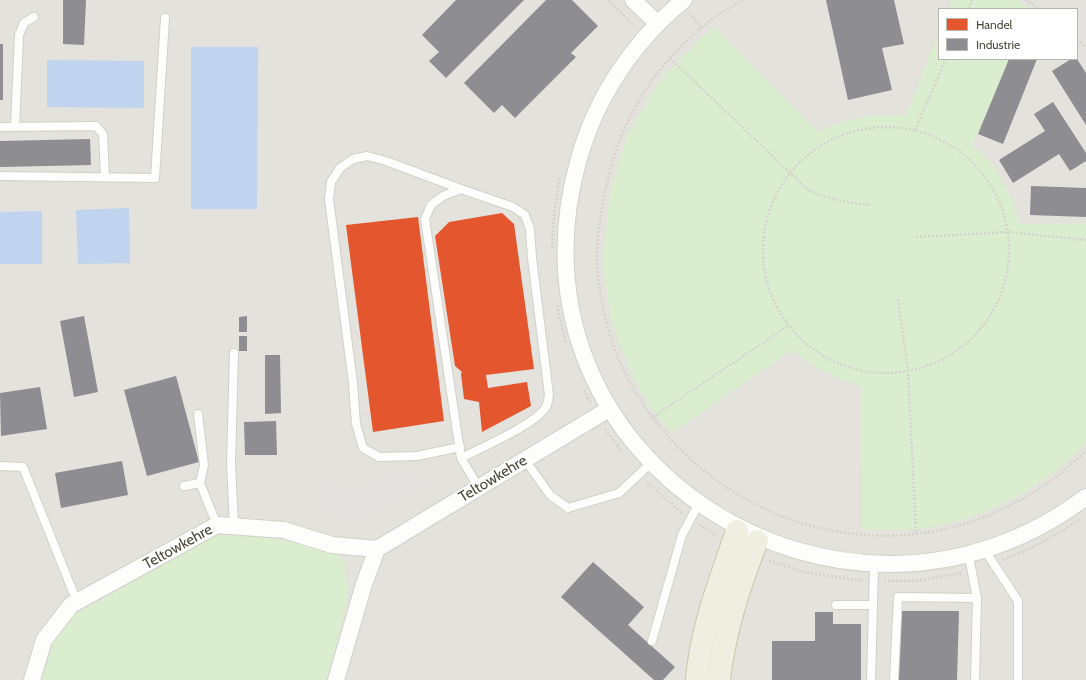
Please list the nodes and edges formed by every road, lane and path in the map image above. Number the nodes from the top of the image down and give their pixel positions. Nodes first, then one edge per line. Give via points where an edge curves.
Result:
1 (609, 0) edge
2 (634, 0) edge
3 (684, 0) edge
4 (743, 0) edge
5 (1026, 0) edge
6 (1038, 8) edge
7 (34, 17) dead end
8 (165, 18) dead end
9 (653, 19) junction
10 (635, 27) junction
11 (631, 32) dead end
12 (1078, 40) edge
13 (1086, 47) edge
14 (670, 58) junction
15 (946, 60) edge
16 (0, 127) edge
17 (15, 127) junction
18 (915, 130) junction
19 (561, 170) dead end
20 (790, 173) junction
21 (0, 176) edge
22 (105, 177) junction
23 (461, 189) junction
24 (869, 204) dead end
25 (1008, 232) junction
26 (916, 237) dead end
27 (1086, 240) edge
28 (552, 254) dead end
29 (898, 299) dead end
30 (556, 300) dead end
31 (788, 325) junction
32 (568, 351) dead end
33 (234, 353) dead end
34 (908, 371) junction
35 (582, 387) dead end
36 (603, 412) junction
37 (198, 414) dead end
38 (653, 417) junction
39 (460, 447) junction
40 (1086, 450) edge
41 (461, 458) junction
42 (525, 460) junction
43 (0, 466) edge
44 (644, 469) junction
45 (200, 483) junction
46 (184, 486) dead end
47 (479, 488) junction
48 (1086, 496) edge
49 (694, 513) junction
50 (1080, 518) dead end
51 (217, 525) junction
52 (234, 526) junction
53 (916, 534) junction
54 (748, 535) junction
55 (377, 549) junction
56 (989, 558) junction
57 (971, 564) junction
58 (874, 575) junction
59 (977, 598) junction
60 (78, 602) junction
61 (836, 605) dead end
62 (873, 605) junction
63 (652, 641) dead end
64 (32, 680) edge
65 (336, 680) edge
66 (697, 680) edge
67 (719, 680) edge
68 (871, 680) edge
69 (894, 680) edge
70 (975, 680) edge
71 (1018, 680) edge

1 - 10 path
2 - 9 street
3 - 9 street
4 - 14 path via 701,27
5 - 6 path
7 - 17 lane via 24,23 19,35
8 - 22 lane via 155,178
9 - 10 path
9 - 36 street via 613,80 596,112 580,154 568,211 566,255 572,310
10 - 11 path
12 - 13 path
14 - 20 path
14 - 38 path via 645,91 614,152 601,209 597,258 604,311 615,352 637,396
15 - 18 path
16 - 17 lane
17 - 22 lane via 96,126 103,134
18 - 20 path via 887,127 833,138 810,153
18 - 25 path via 942,140 967,157 986,178 1000,204
19 - 28 path via 554,215
20 - 24 path via 808,190 825,198
20 - 31 path via 776,196 766,222 763,249 766,276 774,302
21 - 22 lane
23 - 39 lane via 443,196 431,205 425,219
23 - 39 lane via 386,160 368,156 353,159 340,168 332,182 330,199 356,424 363,448 379,456 417,456
23 - 41 lane via 513,207 525,215 530,229 549,395 547,407 538,416
25 - 26 path
25 - 27 path
25 - 34 path via 1009,264 1002,294 987,321 966,344 941,361
29 - 34 path
30 - 32 path
31 - 34 path via 808,345 831,360 857,370 884,374
31 - 38 path
33 - 52 lane via 231,463
34 - 53 path
35 - 36 path
36 - 42 street, Teltowkehre
36 - 44 street via 628,438
36 - 44 path via 614,442
37 - 45 lane via 204,465
38 - 53 path via 698,467 724,487 759,507 806,525 848,534
39 - 41 lane
40 - 53 path via 1050,481 1012,505 976,521
41 - 47 lane
42 - 44 lane via 550,495 568,508 619,493
42 - 47 street, Teltowkehre
43 - 60 lane via 24,467
44 - 49 street via 674,488
44 - 49 path via 666,500
45 - 46 lane
45 - 51 lane
47 - 55 street, Teltowkehre
48 - 56 street via 1040,528
49 - 54 street
49 - 54 path
49 - 63 lane via 682,535
50 - 56 path via 1029,549
51 - 52 street, Teltowkehre
51 - 60 street, Teltowkehre
52 - 55 street, Teltowkehre via 284,530 332,545
54 - 58 street via 809,559 839,564
54 - 58 path via 804,572 831,578
54 - 66 highway via 710,610 703,636
54 - 67 highway via 724,643
55 - 65 street
56 - 57 street
56 - 71 lane via 1018,601
57 - 58 street via 923,566
57 - 58 path via 915,581
57 - 59 lane
58 - 62 lane
59 - 69 lane via 898,597
59 - 70 lane
60 - 64 street, Teltowkehre via 71,605 44,640
61 - 62 lane
62 - 68 lane

